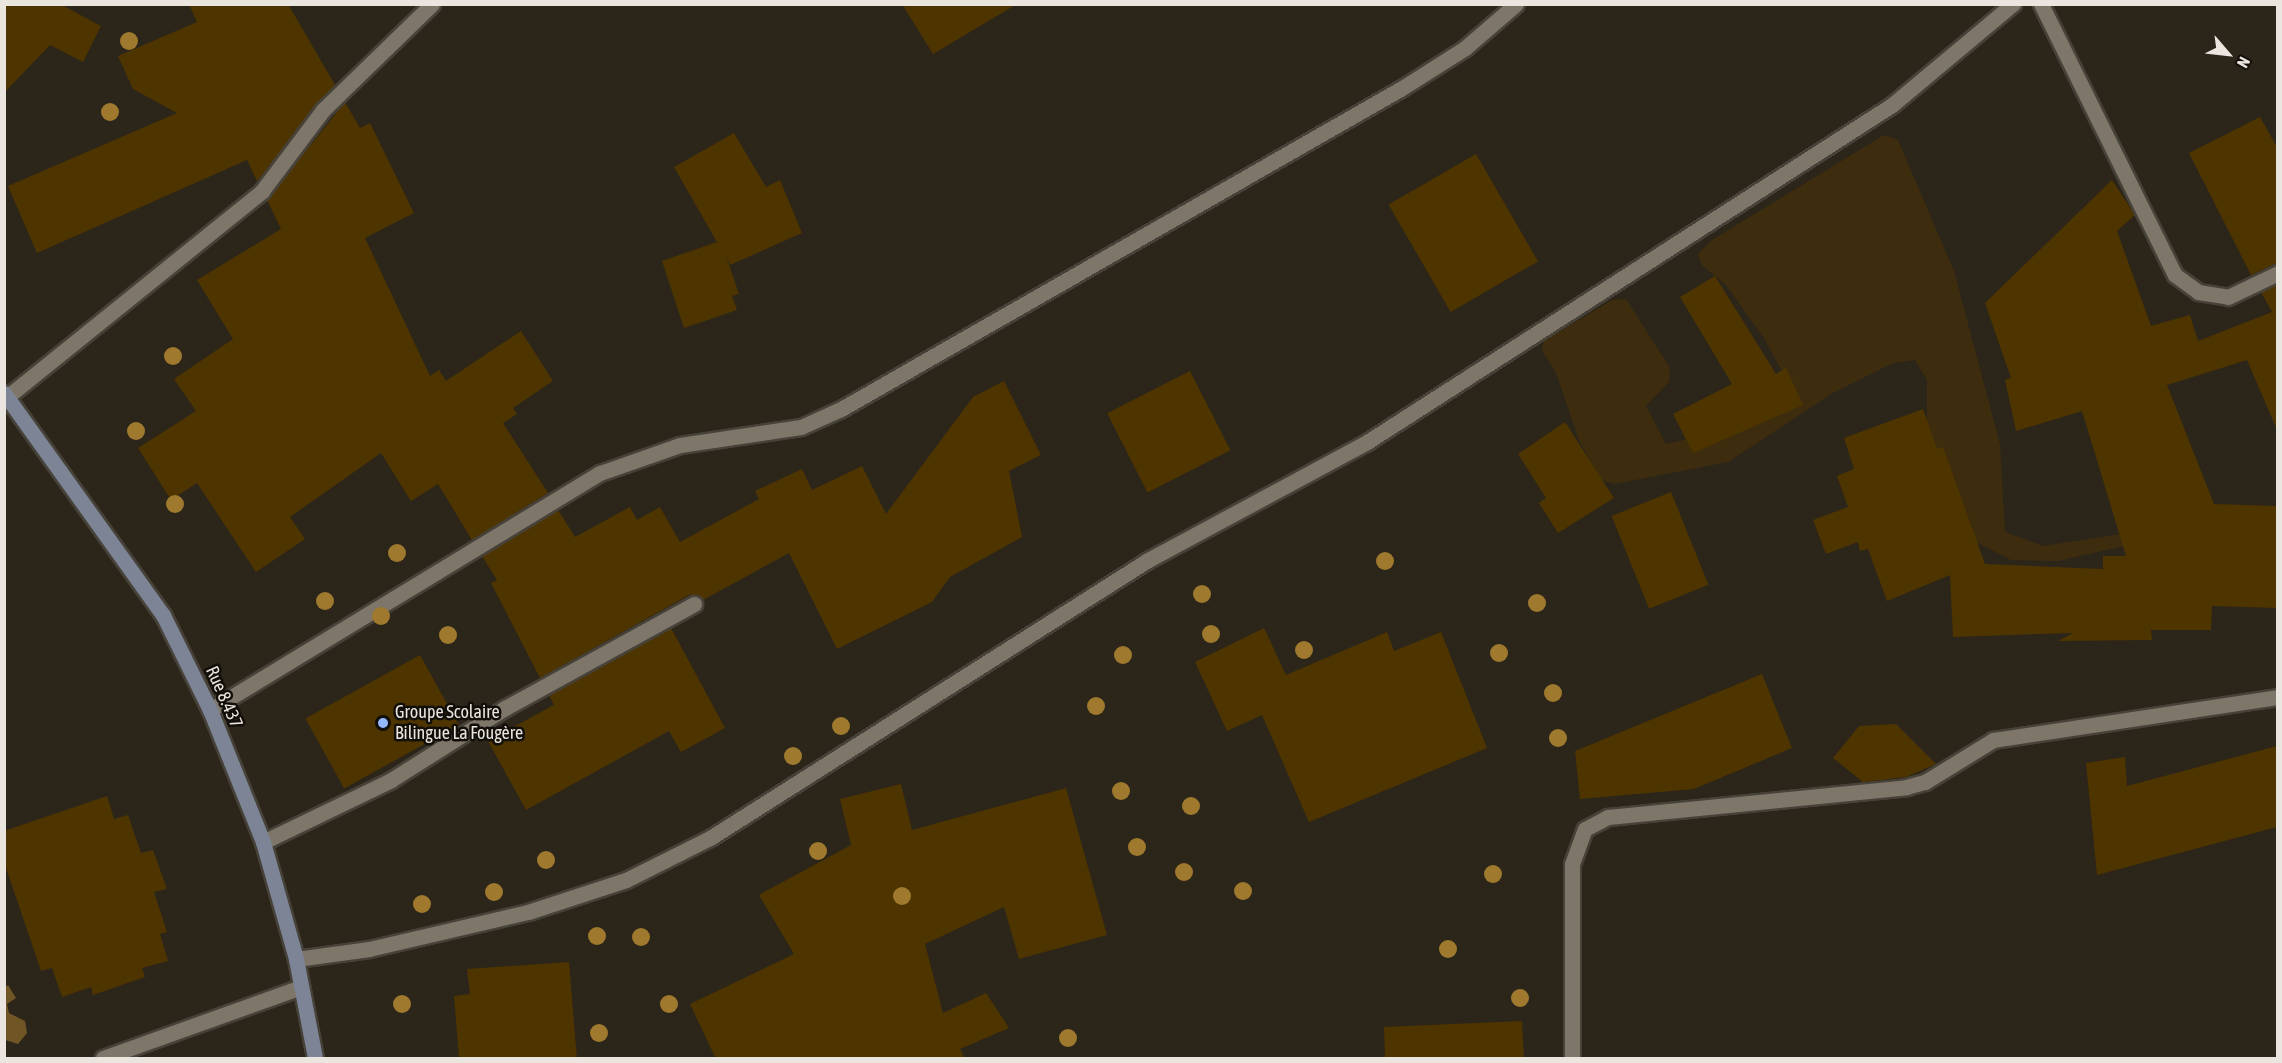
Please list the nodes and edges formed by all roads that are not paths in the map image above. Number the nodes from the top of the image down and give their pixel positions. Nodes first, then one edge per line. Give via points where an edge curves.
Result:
1 (432, 4) edge
2 (1516, 4) edge
3 (2013, 4) edge
4 (2041, 4) edge
5 (2277, 273) edge
6 (6, 395) edge
7 (694, 604) dead end
8 (2277, 697) edge
9 (210, 711) junction
10 (262, 842) junction
11 (296, 959) junction
12 (301, 987) junction
13 (104, 1059) edge
14 (315, 1059) edge
15 (1572, 1059) edge

1 - 6 street via 323,110 262,191
2 - 9 street via 1465,48 1402,88 841,409 790,429 669,448 600,473
3 - 11 street via 1892,105 1367,442 1148,560 710,838 626,880 528,912 369,949
4 - 5 street via 2175,275 2198,292 2228,297
6 - 9 main road, Rue 8.437 via 163,615
7 - 10 street via 505,708 392,780
8 - 15 street via 1992,740 1925,782 1906,787 1608,817 1585,829 1572,864
9 - 10 main road, Rue 8.437
10 - 11 main road, Rue 8.437
11 - 12 main road, Rue 8.437
12 - 13 street
12 - 14 main road, Rue 8.437

